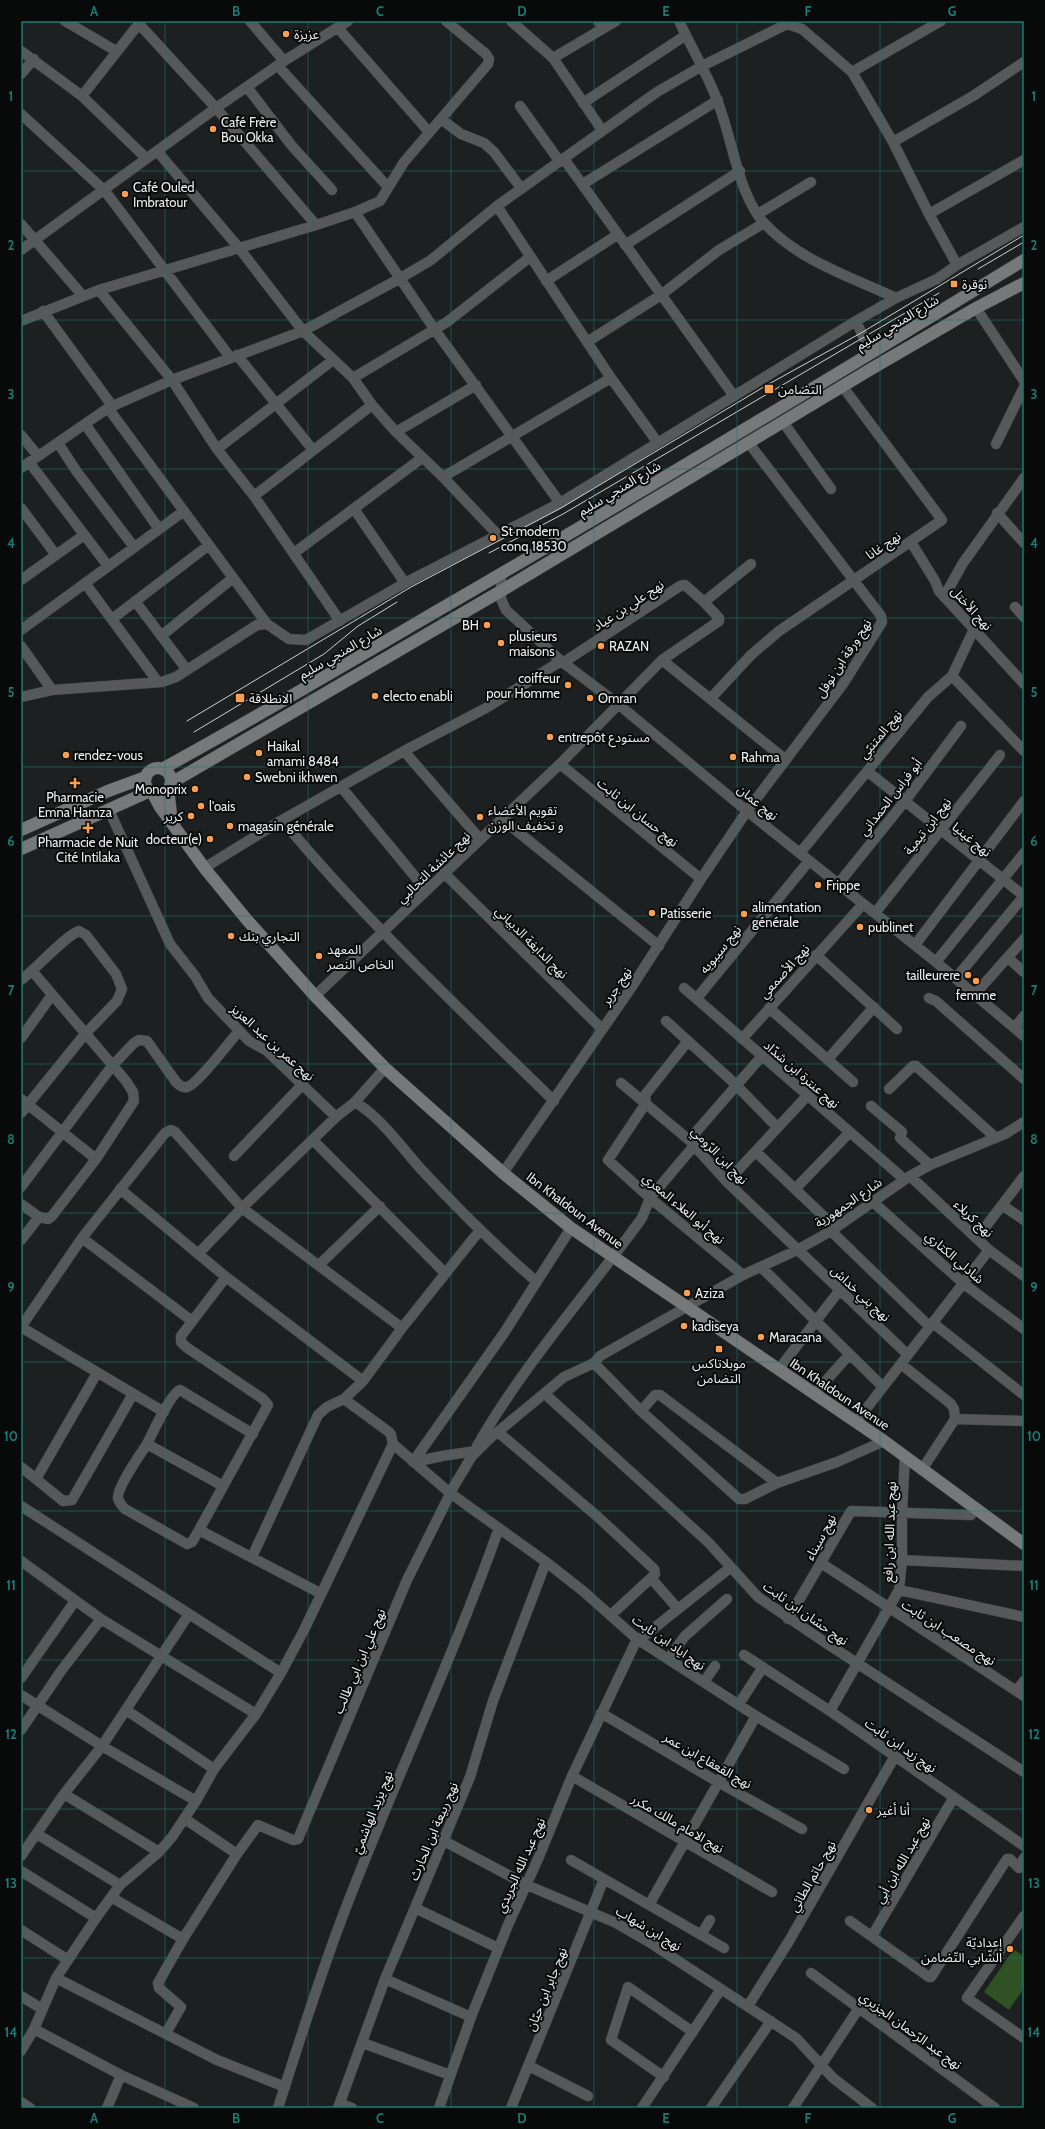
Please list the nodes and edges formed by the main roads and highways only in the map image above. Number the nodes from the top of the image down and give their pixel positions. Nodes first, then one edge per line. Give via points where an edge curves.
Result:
1 (1024, 260) edge
2 (1024, 283) edge
3 (162, 769) junction
4 (146, 777) junction
5 (170, 786) junction
6 (151, 792) junction
7 (173, 826) junction
8 (21, 830) edge
9 (21, 849) edge
10 (1024, 1544) edge

1 - 3 main road, شارع المنجي سليم via 501,574 333,673
2 - 5 main road, شارع المنجي سليم via 976,308 843,386
3 - 4 main road via 152,770
3 - 5 main road via 169,774
4 - 6 main road via 146,785
4 - 8 main road
5 - 6 main road via 158,794
5 - 7 main road
6 - 7 main road
6 - 9 main road
7 - 10 main road, Ibn Khaldoun Avenue via 247,920 315,996 385,1068 503,1173 571,1228 884,1441

